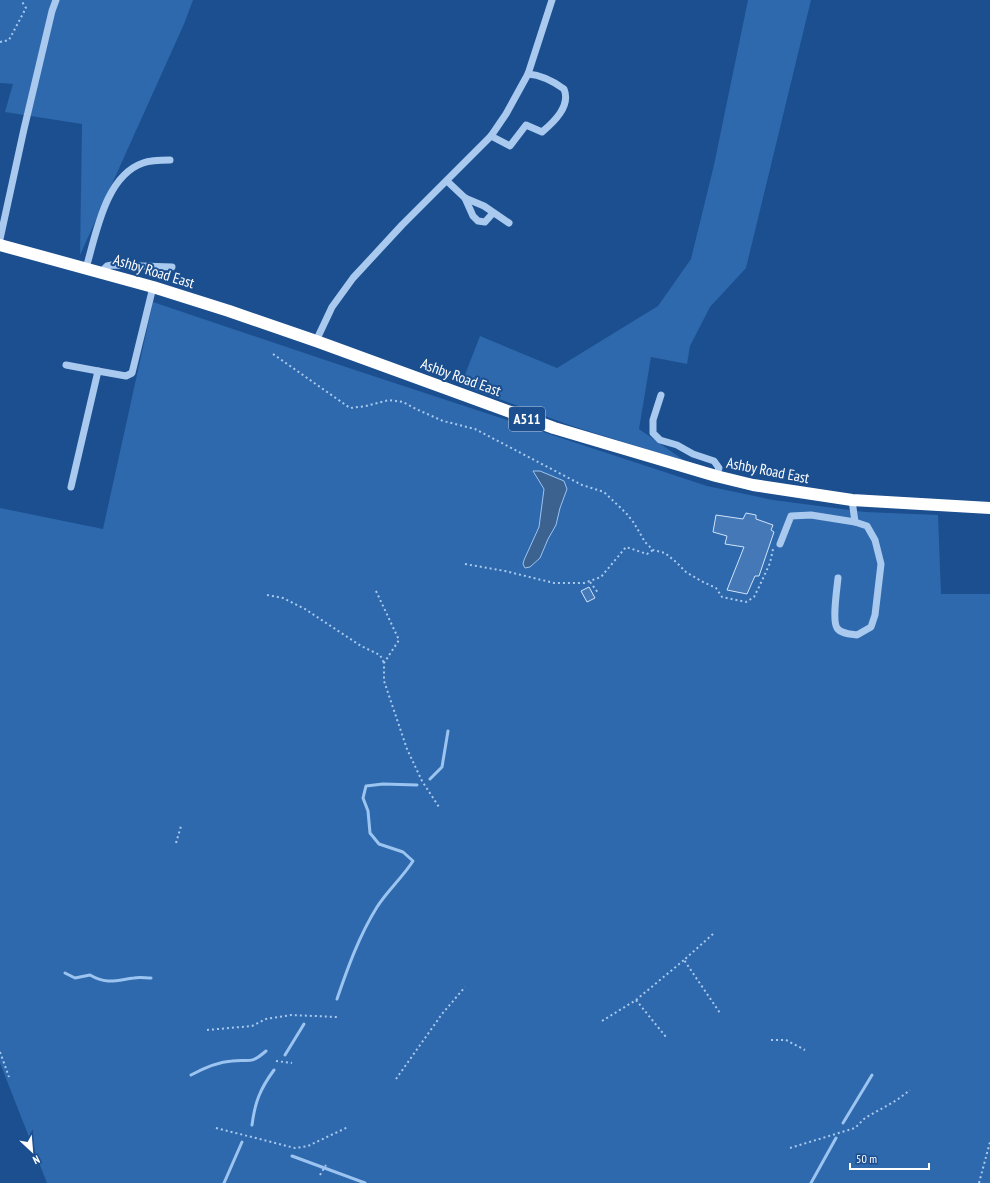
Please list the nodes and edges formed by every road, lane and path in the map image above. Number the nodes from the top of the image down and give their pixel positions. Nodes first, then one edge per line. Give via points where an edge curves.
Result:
1 (21, 0) edge
2 (56, 0) edge
3 (552, 0) edge
4 (0, 42) edge
5 (528, 74) junction
6 (491, 136) junction
7 (170, 160) dead end
8 (447, 181) junction
9 (465, 198) junction
10 (493, 213) junction
11 (509, 223) dead end
12 (0, 239) edge
13 (0, 245) edge
14 (83, 267) junction
15 (172, 267) dead end
16 (101, 272) junction
17 (152, 287) junction
18 (316, 341) junction
19 (273, 354) dead end
20 (66, 365) dead end
21 (98, 371) junction
22 (661, 395) dead end
23 (716, 476) junction
24 (71, 487) dead end
25 (852, 500) junction
26 (990, 508) edge
27 (855, 522) junction
28 (780, 544) dead end
29 (773, 549) dead end
30 (653, 550) junction
31 (465, 564) dead end
32 (838, 578) dead end
33 (590, 582) dead end
34 (376, 591) dead end
35 (599, 594) dead end
36 (267, 595) dead end
37 (384, 663) junction
38 (439, 806) dead end
39 (181, 826) dead end
40 (176, 843) dead end
41 (712, 934) dead end
42 (684, 960) junction
43 (465, 987) dead end
44 (636, 1000) junction
45 (720, 1013) dead end
46 (338, 1017) dead end
47 (602, 1021) dead end
48 (206, 1030) dead end
49 (666, 1037) dead end
50 (771, 1040) dead end
51 (805, 1050) dead end
52 (0, 1052) edge
53 (276, 1061) dead end
54 (292, 1064) dead end
55 (9, 1077) dead end
56 (396, 1079) dead end
57 (910, 1090) dead end
58 (348, 1127) dead end
59 (216, 1128) dead end
60 (990, 1142) edge
61 (790, 1148) dead end
62 (326, 1165) dead end
63 (320, 1175) dead end
64 (979, 1183) edge

1 - 4 path via 26,8 9,40
2 - 12 street
3 - 5 street
5 - 6 street
5 - 6 street via 538,75 564,89 566,100 562,111 542,132 526,125 510,146
6 - 8 street
7 - 14 street via 143,162 132,168 115,184 102,212
8 - 9 street
8 - 18 street via 353,278 332,307
9 - 10 street
9 - 10 street via 478,222 485,222
10 - 11 street
13 - 14 highway, Ashby Road East / A511
14 - 16 highway, Ashby Road East / A511
15 - 16 street via 112,265
16 - 17 highway, Ashby Road East / A511
17 - 18 highway, Ashby Road East / A511
17 - 21 street via 132,373 126,376
18 - 23 highway, Ashby Road East / A511 via 554,428
19 - 30 path via 350,408 389,400 403,402 443,421 475,429 582,485 604,492 626,513
20 - 21 street
21 - 24 street
22 - 23 street via 653,420 653,433 660,440 714,461 719,468
23 - 25 highway, Ashby Road East / A511 via 753,485
25 - 26 highway, Ashby Road East / A511
25 - 27 street
27 - 28 street via 811,515 791,516
27 - 32 street via 867,526 876,540 881,564 872,627 857,636 842,632 834,621
29 - 30 path via 760,587 754,597 746,602 722,597 716,588 686,572 665,553
30 - 31 path via 647,554 626,547 601,577 584,583 554,583
33 - 35 path
34 - 37 path via 399,640
36 - 37 path via 283,598 305,609 361,646 380,655
37 - 38 path via 384,681 408,749 422,781
39 - 40 path
41 - 42 path
42 - 44 path
42 - 45 path
43 - 56 path via 442,1014
44 - 47 path
44 - 49 path
46 - 48 path via 291,1015 266,1019 252,1026
50 - 51 path via 786,1040
52 - 55 path
53 - 54 path
57 - 61 path via 865,1118 855,1128
58 - 59 path via 308,1146 295,1148
60 - 64 path
62 - 63 path

